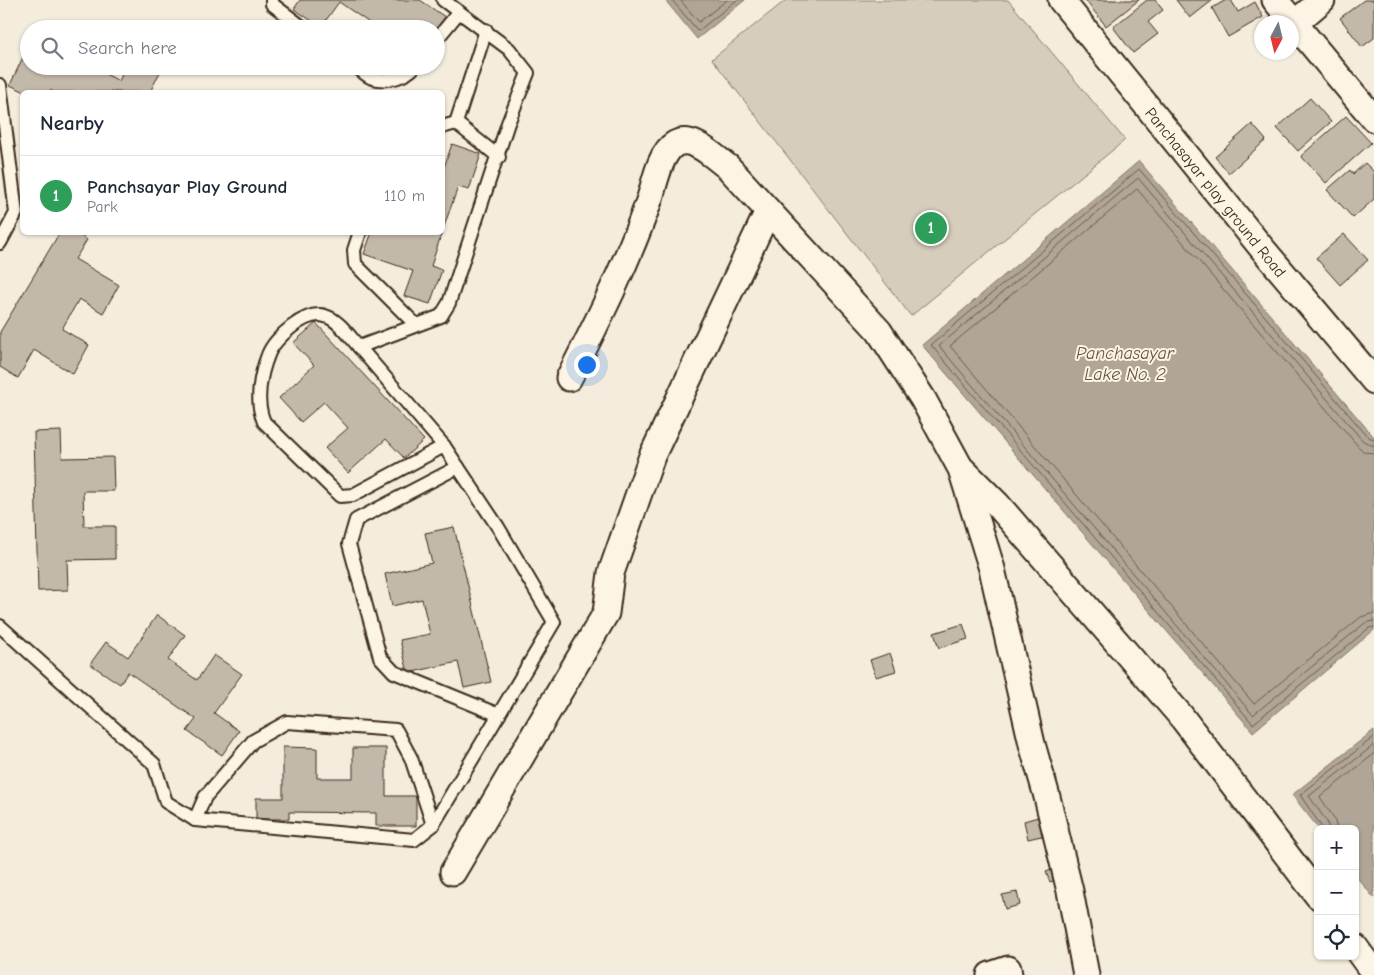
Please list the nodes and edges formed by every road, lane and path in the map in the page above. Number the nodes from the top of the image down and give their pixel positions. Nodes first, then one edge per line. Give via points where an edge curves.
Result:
1 (272, 0) edge
2 (442, 0) edge
3 (1061, 0) edge
4 (1275, 0) edge
5 (1322, 0) edge
6 (459, 12) junction
7 (1287, 15) edge
8 (1299, 19) edge
9 (294, 20) edge
10 (445, 29) edge
11 (1299, 29) edge
12 (486, 30) junction
13 (368, 75) edge
14 (404, 75) edge
15 (0, 85) edge
16 (1374, 119) edge
17 (456, 123) junction
18 (445, 126) edge
19 (498, 157) junction
20 (768, 211) junction
21 (359, 235) edge
22 (0, 243) edge
23 (416, 325) junction
24 (359, 347) junction
25 (568, 378) dead end
26 (1374, 382) edge
27 (444, 446) junction
28 (458, 467) junction
29 (962, 469) junction
30 (0, 626) edge
31 (499, 715) junction
32 (195, 820) junction
33 (433, 825) junction
34 (453, 872) dead end
35 (1314, 891) edge
36 (1359, 952) edge
37 (1374, 973) edge
38 (990, 975) edge
39 (1010, 975) edge
40 (1086, 975) edge

1 - 9 lane via 272,4
2 - 6 lane
3 - 26 street, Panchasayar play ground Road via 1260,247
4 - 7 street
5 - 8 street
6 - 10 lane
6 - 12 lane
11 - 16 street
12 - 17 lane
12 - 19 lane via 509,48 528,73
13 - 14 lane via 393,79
15 - 22 lane via 16,213
17 - 18 lane
17 - 19 lane
19 - 23 lane via 449,303 441,316
20 - 25 street via 728,168 702,147 689,142 676,144 665,155 624,266
20 - 29 street via 879,332 923,399
20 - 34 street via 652,456 611,574 606,614
21 - 23 lane via 354,264
23 - 24 lane
24 - 27 lane
24 - 27 lane via 327,316 313,314 293,325 269,352 261,380 259,410 264,422 340,496 353,495
27 - 28 lane
28 - 31 lane via 554,622
28 - 31 lane via 356,520 349,544 380,657 394,672
29 - 35 street via 997,504 1181,716
29 - 40 street via 992,569 1027,725 1070,891
30 - 32 lane via 154,764 166,802
31 - 33 lane
32 - 33 lane via 414,840
32 - 33 lane via 205,797 253,741 287,722 396,730 411,758
36 - 37 street
38 - 39 street via 1008,969

